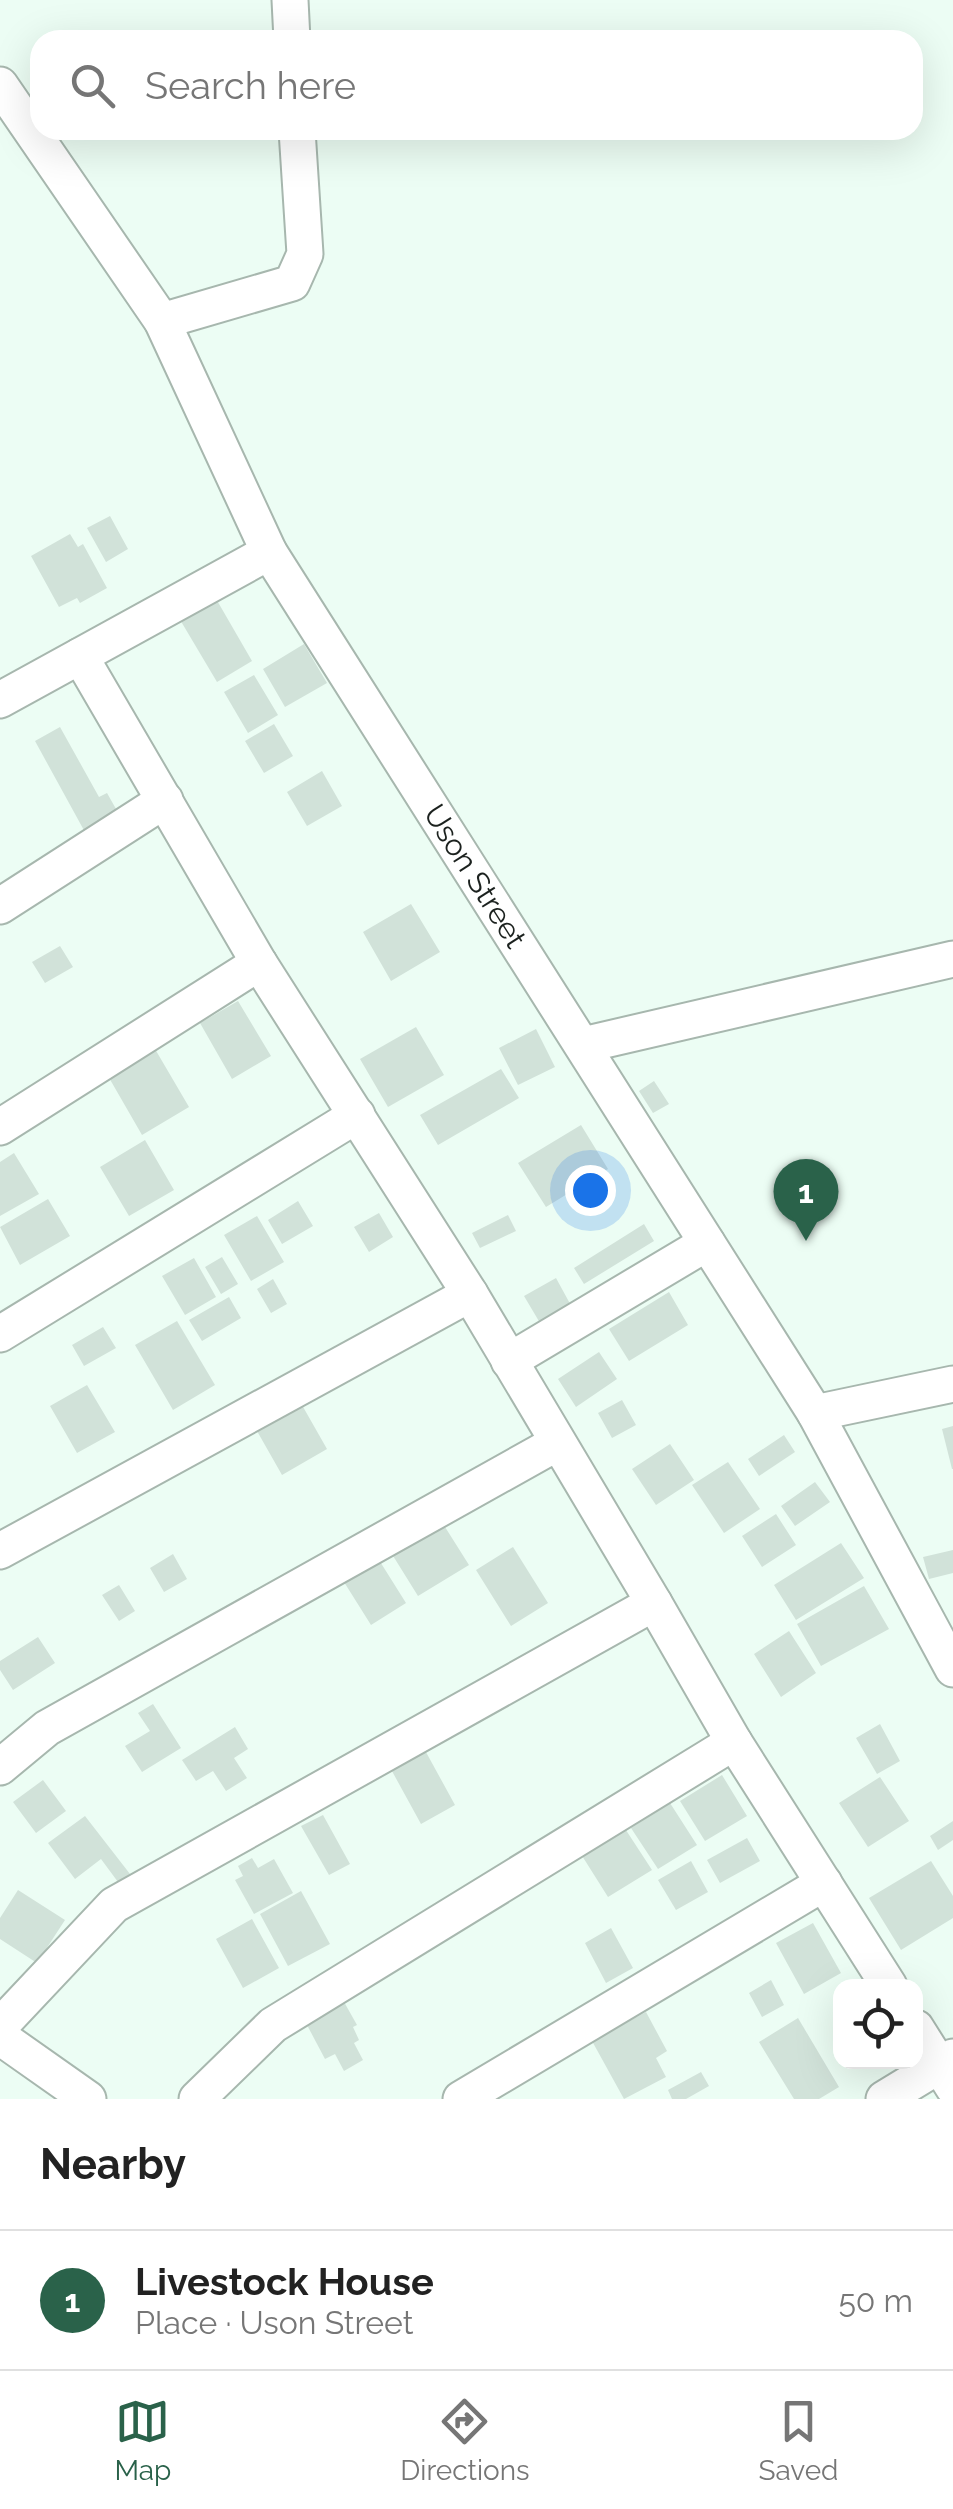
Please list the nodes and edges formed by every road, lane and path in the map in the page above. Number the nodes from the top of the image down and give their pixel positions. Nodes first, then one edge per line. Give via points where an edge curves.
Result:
1 (290, 0) edge
2 (292, 30) edge
3 (0, 84) edge
4 (30, 128) edge
5 (38, 140) edge
6 (299, 140) edge
7 (162, 321) junction
8 (269, 552) junction
9 (80, 656) junction
10 (0, 700) edge
11 (165, 800) junction
12 (0, 906) edge
13 (953, 959) edge
14 (260, 963) junction
15 (583, 1044) junction
16 (358, 1115) junction
17 (0, 1127) edge
18 (707, 1243) junction
19 (470, 1294) junction
20 (0, 1334) edge
21 (508, 1361) junction
22 (953, 1384) edge
23 (815, 1413) junction
24 (556, 1443) junction
25 (0, 1551) edge
26 (654, 1603) junction
27 (953, 1669) edge
28 (734, 1742) junction
29 (0, 1767) edge
30 (824, 1883) junction
31 (886, 1979) edge
32 (0, 2026) edge
33 (0, 2037) edge
34 (923, 2037) edge
35 (948, 2070) edge
36 (88, 2099) edge
37 (197, 2099) edge
38 (461, 2099) edge
39 (884, 2099) edge

1 - 2 street
3 - 4 street, Uson Street
5 - 7 street, Uson Street
6 - 7 street via 305,254 292,282
7 - 8 street, Uson Street
8 - 9 street
8 - 15 street, Uson Street
9 - 10 street
9 - 11 street
11 - 12 street
11 - 14 street
13 - 15 street
14 - 16 street
14 - 17 street
15 - 18 street, Uson Street
16 - 19 street
16 - 20 street
18 - 21 street
18 - 23 street, Uson Street
19 - 21 street
19 - 25 street
21 - 24 street
22 - 23 street
23 - 27 street, Uson Street
24 - 26 street
24 - 29 street via 47,1728
26 - 28 street
26 - 32 street via 114,1905
28 - 30 street
28 - 37 street via 273,2025
30 - 31 street
30 - 38 street
33 - 36 street
34 - 35 street
35 - 39 street

